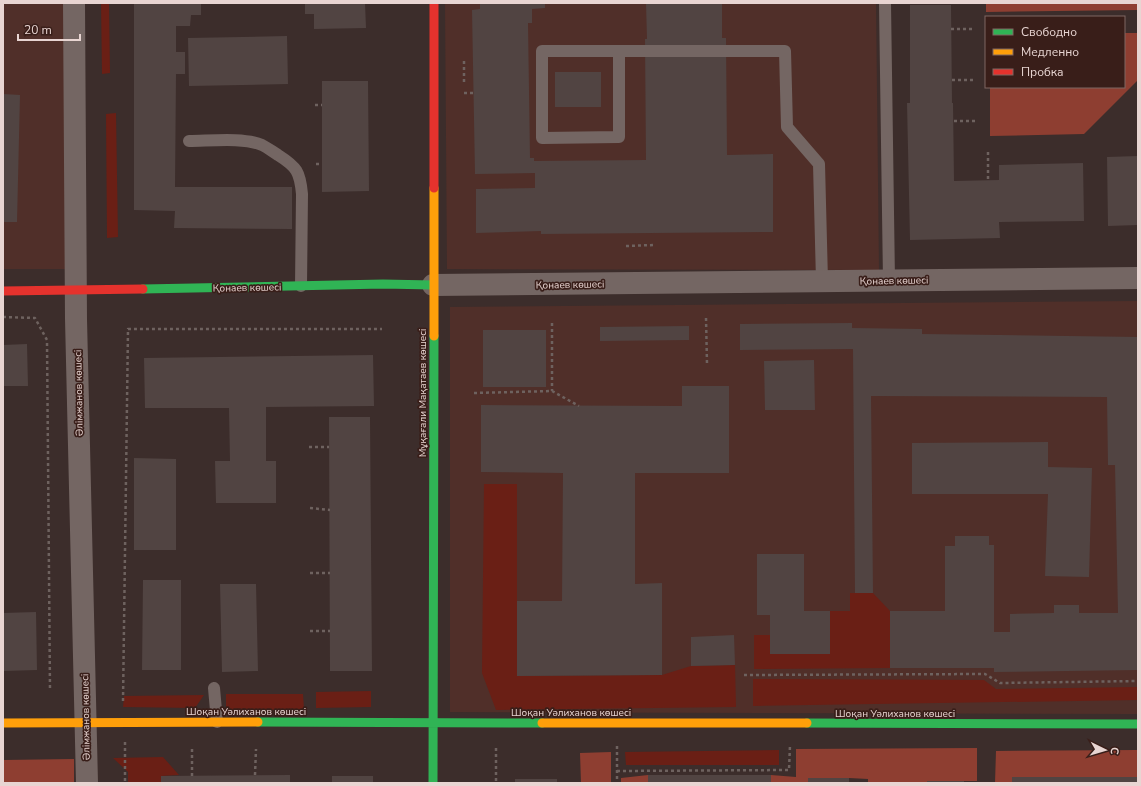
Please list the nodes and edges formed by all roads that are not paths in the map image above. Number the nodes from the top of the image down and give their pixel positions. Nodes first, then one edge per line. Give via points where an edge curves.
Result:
1 (74, 3) edge
2 (434, 3) edge
3 (885, 3) edge
4 (619, 51) junction
5 (189, 141) dead end
6 (1138, 278) edge
7 (889, 280) junction
8 (822, 281) junction
9 (434, 284) junction
10 (301, 286) junction
11 (3, 291) edge
12 (76, 291) junction
13 (214, 688) dead end
14 (86, 722) junction
15 (217, 722) junction
16 (433, 722) junction
17 (3, 723) edge
18 (1138, 724) edge
19 (87, 783) edge
20 (433, 783) edge

1 - 12 street, Әлімжанов көшесі
2 - 9 street, Мұқағали Мақатаев көшесі
3 - 7 lane
4 - 4 lane via 619,137 542,138 542,51
4 - 8 lane via 785,50 787,127 819,164
5 - 10 lane via 252,142 262,145 298,171 302,194
6 - 7 street, Қонаев көшесі
7 - 8 street, Қонаев көшесі
8 - 9 street, Қонаев көшесі
9 - 10 street, Қонаев көшесі
9 - 16 street, Мұқағали Мақатаев көшесі
10 - 12 street, Қонаев көшесі
11 - 12 street, Қонаев көшесі
12 - 14 street, Әлімжанов көшесі
13 - 15 lane
14 - 15 street, Шоқан Уәлиханов көшесі
14 - 17 street, Шоқан Уәлиханов көшесі
14 - 19 street, Әлімжанов көшесі
15 - 16 street, Шоқан Уәлиханов көшесі
16 - 18 street, Шоқан Уәлиханов көшесі
16 - 20 street, Мұқағали Мақатаев көшесі

